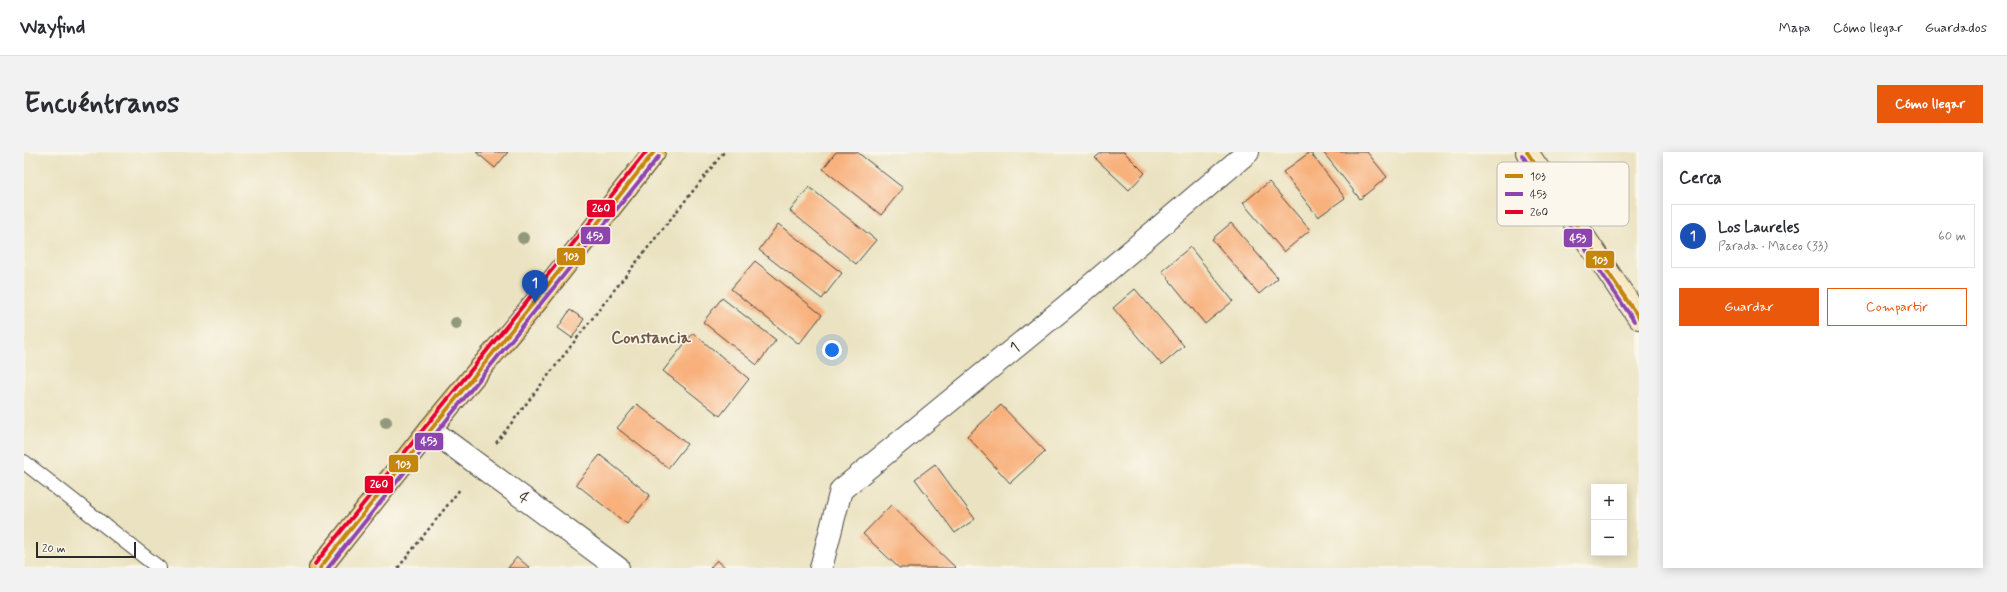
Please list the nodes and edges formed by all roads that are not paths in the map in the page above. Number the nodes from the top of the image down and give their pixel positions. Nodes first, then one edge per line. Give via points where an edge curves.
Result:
1 (654, 152) edge
2 (1248, 152) edge
3 (1527, 152) edge
4 (1534, 162) edge
5 (1577, 226) edge
6 (1639, 318) edge
7 (430, 429) junction
8 (24, 462) edge
9 (159, 568) edge
10 (320, 568) edge
11 (618, 568) edge
12 (821, 568) edge

1 - 7 main road via 535,303
2 - 12 street, 1 via 1065,307 841,490
3 - 4 street
5 - 6 street
7 - 10 main road
7 - 11 street, 4
8 - 9 lane

